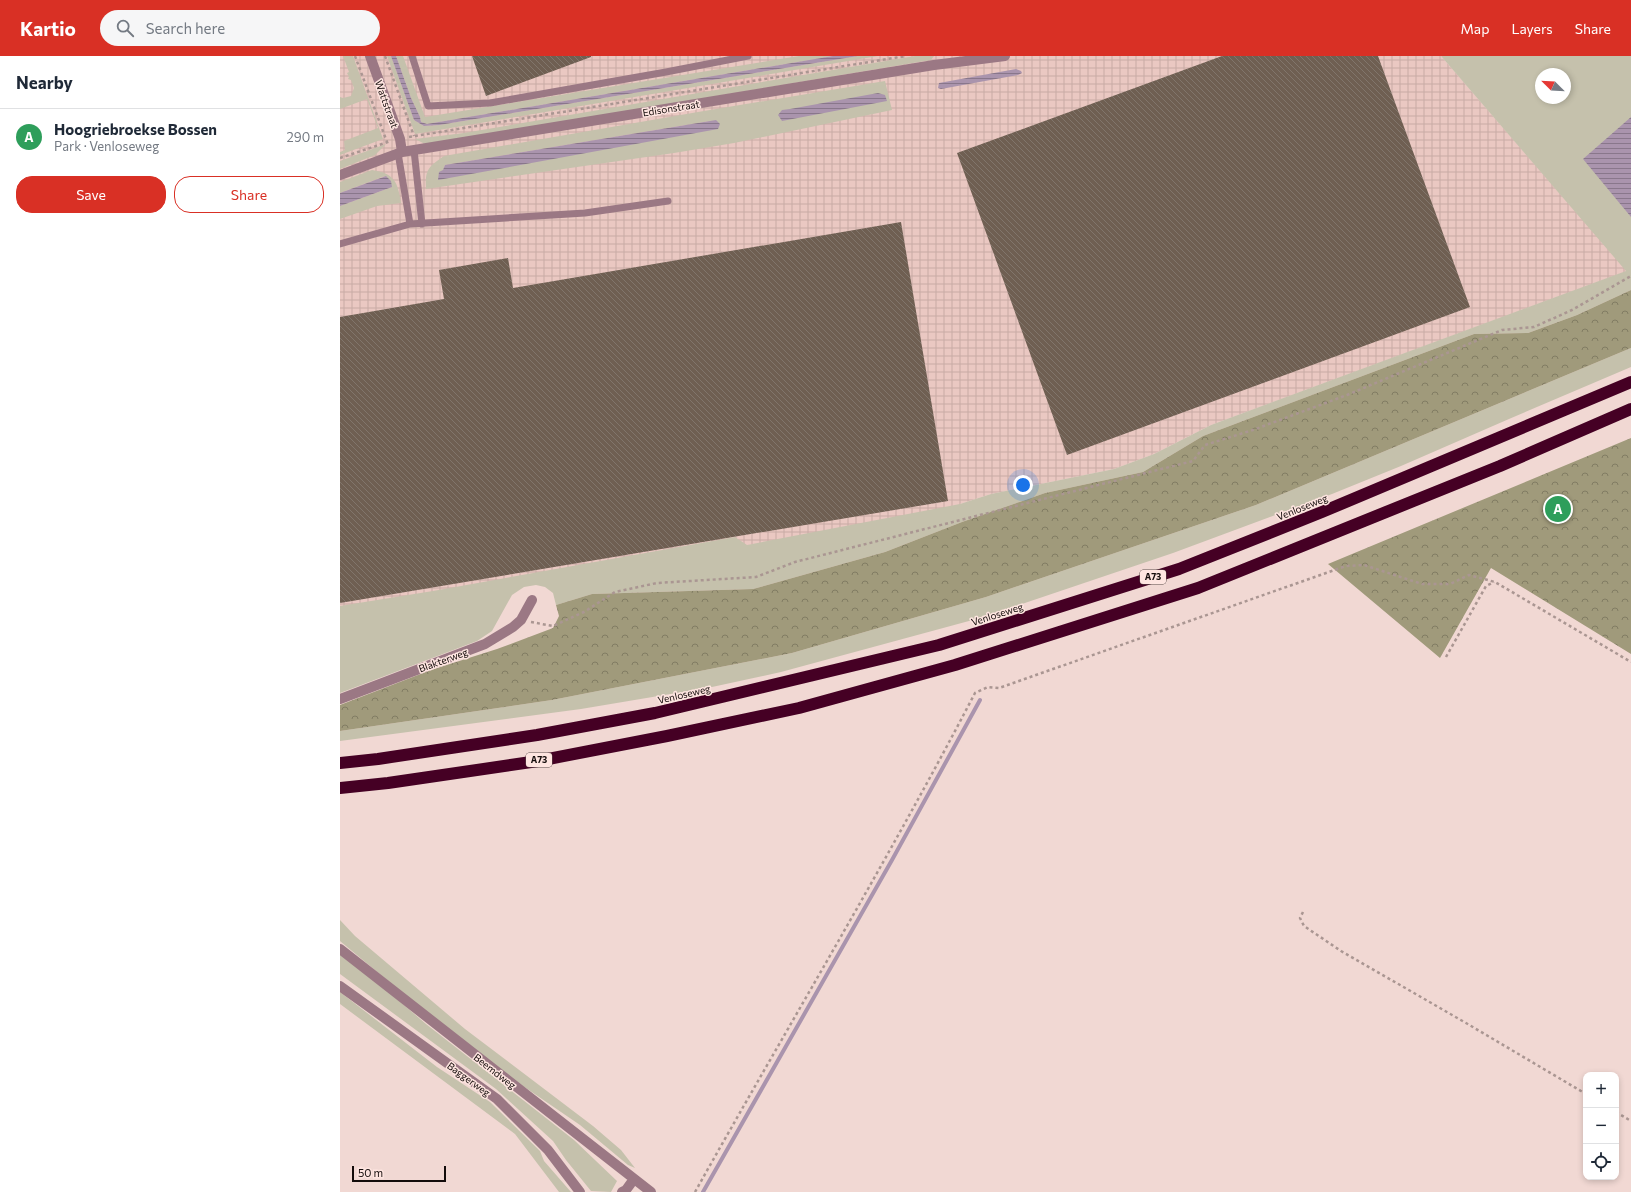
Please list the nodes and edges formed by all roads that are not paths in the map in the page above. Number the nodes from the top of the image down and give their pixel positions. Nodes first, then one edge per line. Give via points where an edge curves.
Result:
1 (370, 56) edge
2 (412, 56) edge
3 (748, 56) edge
4 (1005, 56) edge
5 (414, 150) junction
6 (400, 153) junction
7 (340, 175) edge
8 (668, 201) dead end
9 (410, 224) junction
10 (422, 224) junction
11 (340, 244) edge
12 (1631, 382) edge
13 (1631, 409) edge
14 (532, 600) dead end
15 (340, 699) edge
16 (340, 763) edge
17 (340, 788) edge
18 (340, 949) edge
19 (340, 986) edge
20 (634, 1179) junction
21 (580, 1192) edge
22 (622, 1192) edge
23 (650, 1192) edge

1 - 6 street, Wattstraat via 400,139
2 - 3 lane via 428,106 490,102
4 - 5 street, Edisonstraat via 934,65
5 - 6 street, Edisonstraat
5 - 10 lane
6 - 7 street, Edisonstraat
6 - 9 lane
8 - 10 lane via 585,214
9 - 10 lane
9 - 11 lane
12 - 16 highway, Venloseweg / A73 via 1179,569 939,645 655,713 537,735
13 - 17 highway, A73 via 1500,466 1198,588 955,665 799,708 667,736 538,761
14 - 15 street, Blakterweg via 521,620 485,644
18 - 20 street, Beemdweg
19 - 21 street, Baggerweg via 496,1099 548,1150
20 - 22 street
20 - 23 street, Beemdweg

